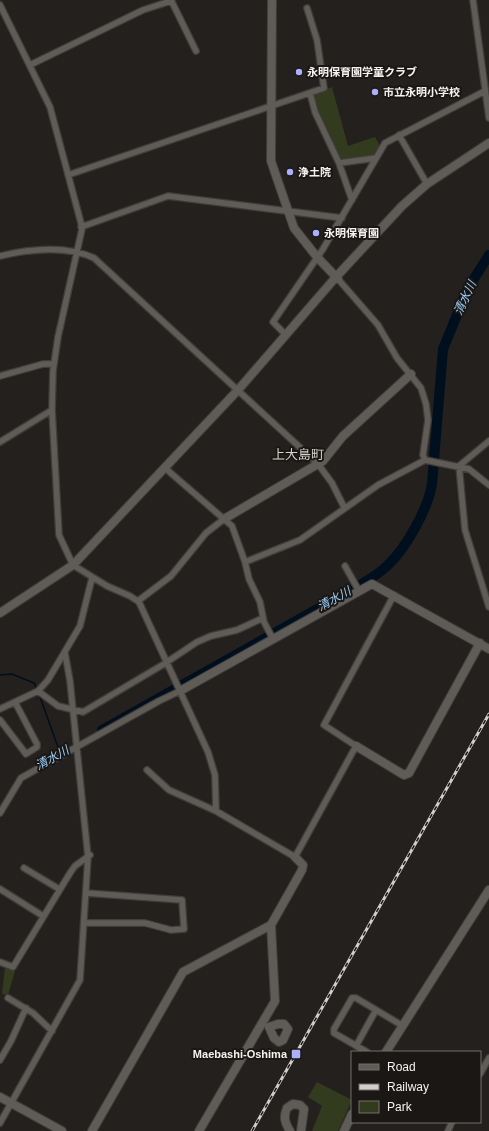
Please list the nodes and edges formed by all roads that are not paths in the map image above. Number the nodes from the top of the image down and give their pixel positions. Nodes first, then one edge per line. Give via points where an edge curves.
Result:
1 (171, 0) edge
2 (272, 0) edge
3 (473, 0) edge
4 (0, 5) edge
5 (307, 8) dead end
6 (196, 51) dead end
7 (30, 65) junction
8 (485, 91) junction
9 (310, 93) junction
10 (271, 107) junction
11 (489, 118) edge
12 (399, 135) junction
13 (489, 143) edge
14 (376, 158) junction
15 (339, 163) junction
16 (68, 175) junction
17 (427, 184) junction
18 (352, 200) junction
19 (288, 211) junction
20 (342, 218) junction
21 (81, 227) junction
22 (77, 252) junction
23 (0, 256) edge
24 (317, 257) junction
25 (337, 278) junction
26 (286, 335) junction
27 (54, 364) junction
28 (411, 374) junction
29 (0, 376) edge
30 (238, 390) junction
31 (52, 410) junction
32 (489, 441) edge
33 (0, 442) edge
34 (425, 460) junction
35 (318, 464) junction
36 (459, 466) junction
37 (165, 468) junction
38 (489, 485) edge
39 (344, 507) junction
40 (224, 520) junction
41 (245, 562) junction
42 (73, 565) junction
43 (345, 566) dead end
44 (92, 578) junction
45 (357, 588) junction
46 (394, 595) junction
47 (138, 601) junction
48 (489, 607) edge
49 (0, 613) edge
50 (263, 618) junction
51 (272, 636) junction
52 (480, 643) junction
53 (489, 649) edge
54 (65, 653) junction
55 (167, 662) junction
56 (179, 689) junction
57 (38, 691) junction
58 (15, 702) junction
59 (0, 710) edge
60 (73, 710) junction
61 (0, 720) edge
62 (77, 746) junction
63 (356, 746) junction
64 (146, 770) dead end
65 (216, 811) junction
66 (0, 813) edge
67 (89, 856) junction
68 (295, 857) junction
69 (24, 868) dead end
70 (0, 889) edge
71 (59, 889) junction
72 (489, 890) edge
73 (86, 893) junction
74 (43, 916) junction
75 (84, 923) junction
76 (270, 925) junction
77 (0, 962) edge
78 (8, 998) dead end
79 (26, 1008) junction
80 (376, 1010) junction
81 (403, 1026) junction
82 (52, 1031) junction
83 (356, 1046) junction
84 (365, 1051) edge
85 (387, 1051) edge
86 (489, 1058) edge
87 (0, 1060) edge
88 (481, 1072) edge
89 (0, 1097) edge
90 (11, 1103) junction
91 (351, 1116) edge
92 (0, 1123) edge
93 (62, 1131) edge
94 (92, 1131) edge
95 (199, 1131) edge
96 (290, 1131) edge
97 (302, 1131) edge
98 (344, 1131) edge

1 - 6 street
1 - 7 street via 143,10
2 - 10 street
3 - 8 street
4 - 7 street
5 - 9 street via 317,40 324,88
7 - 16 street via 50,107
8 - 11 street
8 - 12 street
9 - 10 street
9 - 15 street via 315,112
10 - 16 street
10 - 19 street via 271,161
12 - 14 street via 385,143
12 - 17 street
13 - 17 street
14 - 15 street
14 - 18 street
15 - 18 street
16 - 21 street
17 - 25 street via 402,206
18 - 20 street
19 - 20 street
19 - 21 street via 168,196
19 - 24 street via 294,228
20 - 24 street
21 - 22 street
22 - 23 street via 19,251
22 - 27 street
22 - 30 street via 94,258
24 - 25 street
24 - 26 street via 273,322
25 - 26 street
25 - 28 street via 378,325 397,358
26 - 30 street
27 - 29 street via 43,364
27 - 31 street
28 - 34 street via 421,388 427,409 428,427 423,455
28 - 35 street via 343,436 328,457
30 - 35 street
30 - 37 street
31 - 33 street
31 - 42 street via 59,535
32 - 36 street
34 - 36 street
34 - 39 street via 387,479
35 - 39 street
35 - 40 street
36 - 38 street via 469,469
36 - 48 street via 465,530
37 - 40 street
37 - 42 street
39 - 41 street via 296,542
40 - 41 street via 232,526
40 - 47 street via 206,534 172,576
41 - 50 street via 249,579 260,602
42 - 44 street
42 - 49 street
43 - 45 street
44 - 47 street
44 - 54 street via 80,626
45 - 46 street via 372,584
45 - 51 street
46 - 52 street
46 - 63 street via 324,726
47 - 55 street
50 - 51 street
50 - 55 street via 236,630 204,638
51 - 56 street
52 - 53 street
52 - 63 street via 409,773 404,775
54 - 57 street
54 - 60 street
55 - 56 street
55 - 60 street via 87,711
56 - 62 street
56 - 65 street via 210,758 216,783
57 - 58 street
57 - 60 street via 52,704
58 - 59 street
58 - 61 street via 37,748 26,754
60 - 62 street
62 - 66 street via 21,778
62 - 67 street
63 - 68 street
64 - 65 street via 169,790
65 - 68 street
67 - 71 street via 75,866
67 - 73 street
68 - 76 street via 303,865 302,870
69 - 71 street
70 - 74 street
71 - 74 street
72 - 81 street
73 - 75 street
73 - 75 street via 182,900 184,929 171,930 145,923
74 - 77 street via 13,967
75 - 82 street via 80,983
76 - 94 street via 183,972
76 - 95 street via 275,1001 266,1025 244,1052
78 - 79 street
79 - 82 street
79 - 87 street
80 - 81 street
80 - 83 street
80 - 83 street via 354,997 348,1005 334,1031 336,1035
81 - 85 street
82 - 90 street
83 - 84 street
86 - 88 street
89 - 90 street
90 - 92 street
90 - 93 street
91 - 98 street
96 - 97 street via 284,1116 287,1108 293,1104 304,1108

